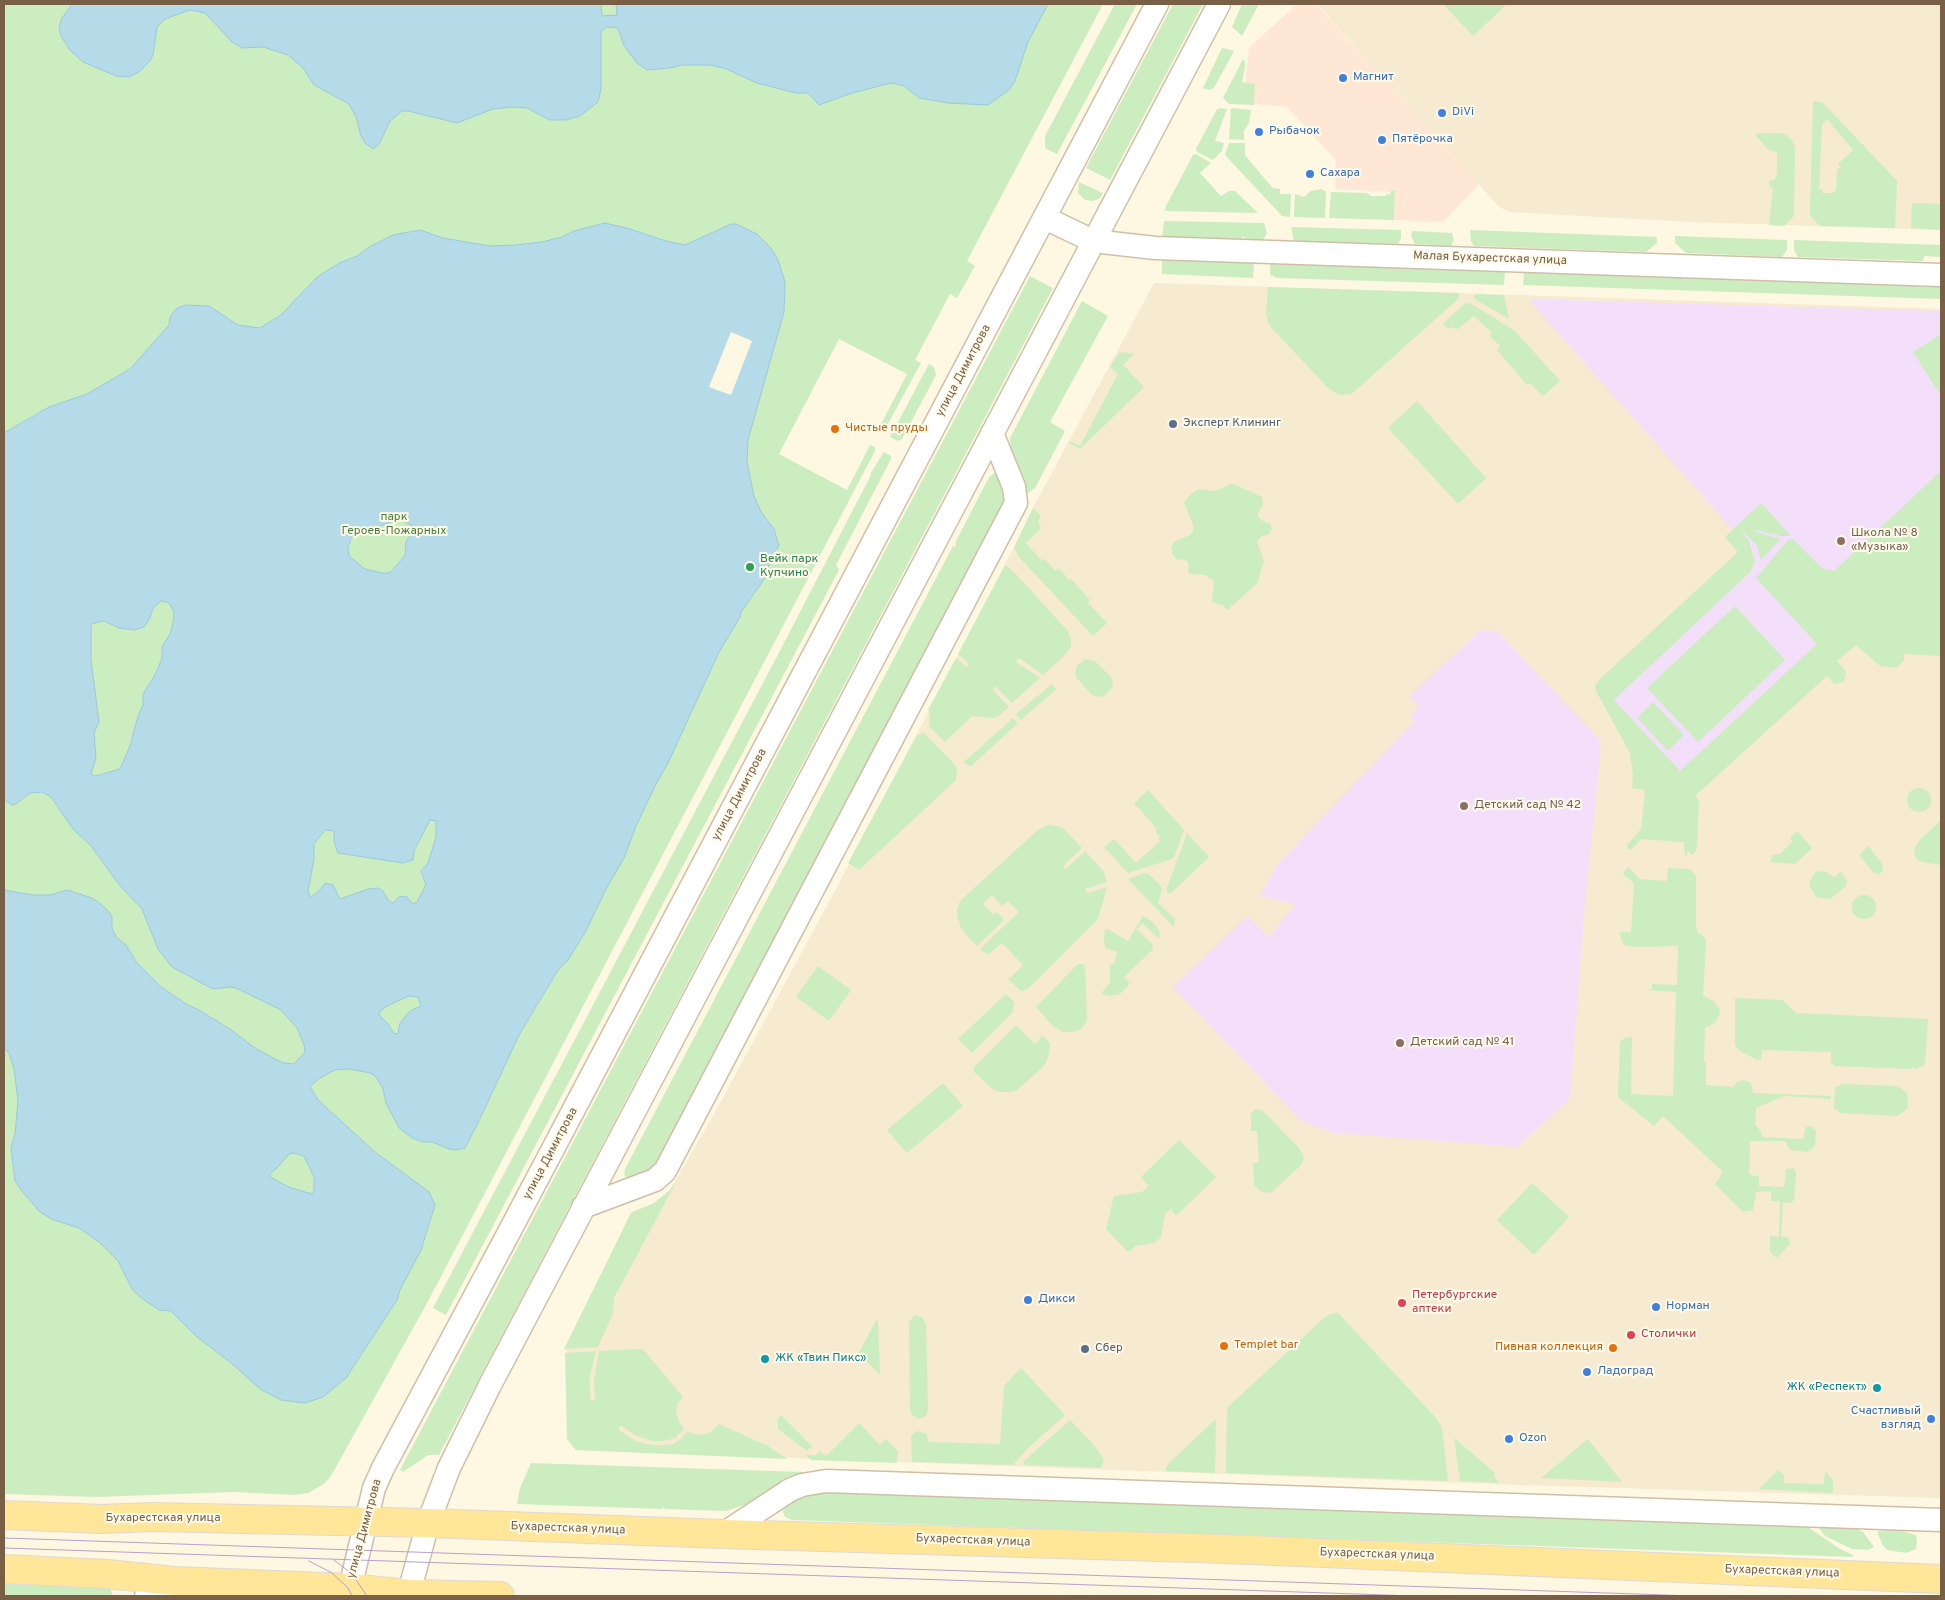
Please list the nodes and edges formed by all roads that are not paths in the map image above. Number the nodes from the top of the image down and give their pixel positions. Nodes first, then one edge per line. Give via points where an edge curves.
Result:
1 (1157, 4) edge
2 (1219, 4) edge
3 (1045, 218) junction
4 (1093, 241) junction
5 (1941, 275) edge
6 (992, 433) junction
7 (583, 1207) junction
8 (4, 1515) edge
9 (1941, 1520) edge
10 (364, 1522) junction
11 (428, 1523) junction
12 (723, 1534) junction
13 (4, 1569) edge
14 (1941, 1579) edge
15 (175, 1581) junction
16 (349, 1592) edge
17 (408, 1595) edge
18 (146, 1596) edge
19 (500, 1596) edge

1 - 3 street, улица Димитрова
2 - 4 street
3 - 4 street, Малая Бухарестская улица
3 - 10 street, улица Димитрова via 383,1468
4 - 5 street, Малая Бухарестская улица via 1155,248
4 - 6 street
6 - 7 street
6 - 7 street via 1014,487 1016,503 700,1105 665,1171 655,1180
7 - 11 street via 449,1468
8 - 10 main road, Бухарестская улица
9 - 12 street via 826,1482 790,1490
10 - 11 main road, Бухарестская улица
10 - 16 street, улица Димитрова
11 - 12 main road, Бухарестская улица
11 - 17 street
12 - 14 main road, Бухарестская улица via 1226,1549
13 - 15 main road
15 - 16 main road
15 - 18 street
16 - 17 main road
17 - 19 main road

